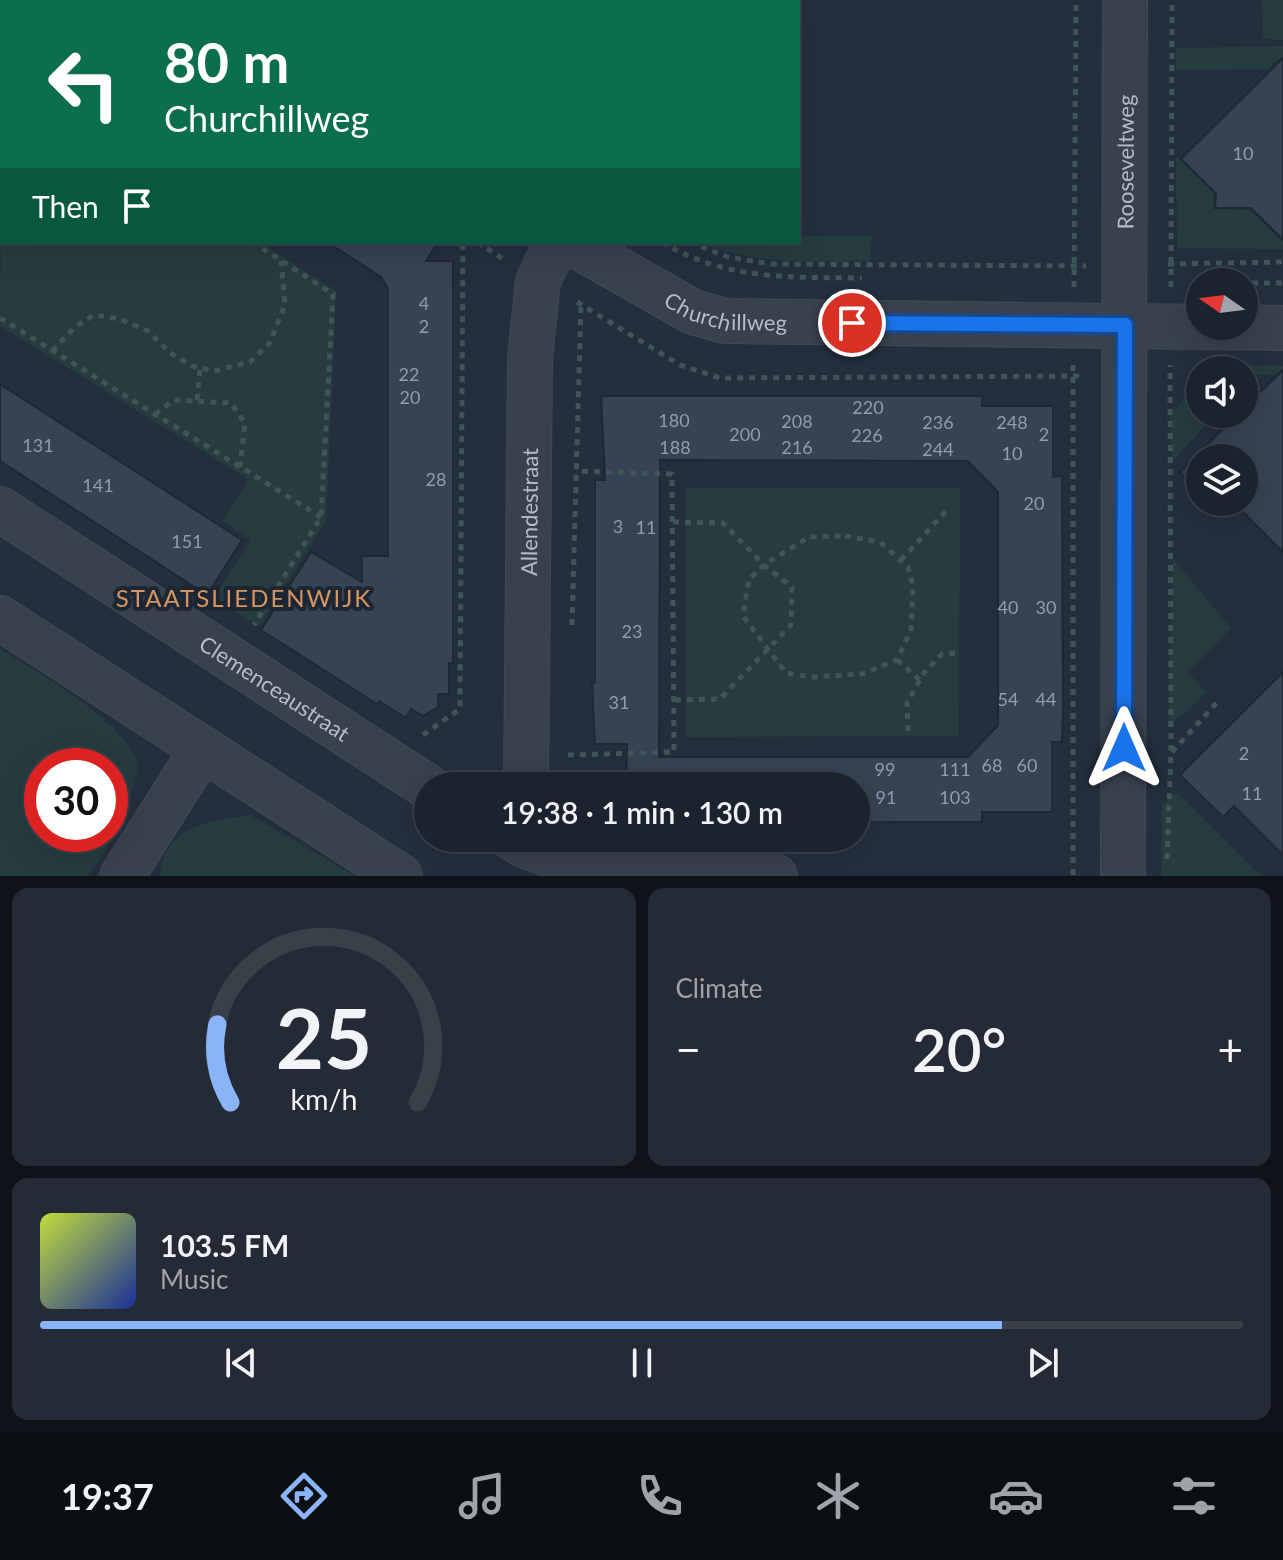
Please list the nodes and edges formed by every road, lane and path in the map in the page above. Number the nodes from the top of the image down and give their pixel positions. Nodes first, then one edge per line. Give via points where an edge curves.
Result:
1 (1076, 0) edge
2 (1125, 0) edge
3 (1172, 0) edge
4 (255, 244) edge
5 (463, 244) edge
6 (556, 244) edge
7 (574, 244) edge
8 (666, 244) edge
9 (695, 244) edge
10 (281, 261) junction
11 (1283, 262) edge
12 (1171, 264) junction
13 (1073, 266) junction
14 (874, 279) dead end
15 (1074, 282) junction
16 (1258, 283) edge
17 (1283, 283) edge
18 (1126, 291) junction
19 (581, 304) dead end
20 (0, 318) edge
21 (1073, 325) junction
22 (1170, 326) junction
23 (1283, 328) edge
24 (52, 351) junction
25 (200, 368) junction
26 (197, 400) junction
27 (155, 414) junction
28 (240, 467) junction
29 (576, 471) junction
30 (0, 509) edge
31 (946, 511) dead end
32 (321, 517) junction
33 (673, 522) junction
34 (901, 560) junction
35 (764, 565) junction
36 (0, 618) edge
37 (572, 629) dead end
38 (767, 651) junction
39 (955, 653) dead end
40 (232, 660) junction
41 (897, 660) junction
42 (920, 680) junction
43 (674, 700) junction
44 (1219, 700) dead end
45 (908, 731) dead end
46 (202, 750) junction
47 (1171, 753) junction
48 (386, 760) junction
49 (568, 770) dead end
50 (526, 772) edge
51 (414, 778) edge
52 (548, 852) edge
53 (142, 858) edge
54 (1167, 861) dead end
55 (122, 876) edge
56 (400, 876) edge
57 (775, 876) edge
58 (1073, 876) edge
59 (1123, 876) edge

1 - 13 path
2 - 18 street, Rooseveltweg
3 - 12 path
4 - 10 path
5 - 48 path via 460,709
6 - 50 street, Allendestraat via 538,281 530,359
7 - 21 street, Churchillweg via 693,312 725,321
8 - 14 path, Churchillweg via 721,270 767,277
9 - 13 path via 728,257 771,264
10 - 25 path via 285,305 269,344 250,362 214,371
10 - 32 path via 333,294
11 - 12 path
12 - 18 path
12 - 22 path
13 - 15 path
13 - 18 path
15 - 18 path
15 - 21 path
16 - 17 path
18 - 21 street, Churchillweg
18 - 22 street, Churchillweg
18 - 59 street, Rooseveltweg
19 - 29 path
20 - 24 path
21 - 58 path
22 - 23 street, Churchillweg
22 - 47 path
24 - 25 path via 94,315 148,331 169,352
24 - 27 path
25 - 26 path
26 - 27 path via 174,400
26 - 28 path via 231,403 239,412 245,423
27 - 28 path
28 - 32 path
29 - 33 path via 672,474
29 - 37 path
30 - 40 street, Clemenceaustraat
31 - 34 path
32 - 40 path
33 - 35 path via 723,523
33 - 43 path
34 - 35 path via 880,542 809,537
34 - 41 path via 913,586 911,630
35 - 38 path via 749,579 743,616
35 - 38 path via 792,587 791,625
36 - 46 street
38 - 41 path via 786,673 812,677 862,674
38 - 43 path via 720,699
39 - 42 path via 942,654
40 - 48 street, Clemenceaustraat
41 - 42 path
42 - 45 path via 907,703
43 - 49 path via 674,752 568,755
44 - 47 path
46 - 53 street
46 - 56 street
47 - 54 path
48 - 51 street, Clemenceaustraat
52 - 57 street via 600,873
53 - 55 street

